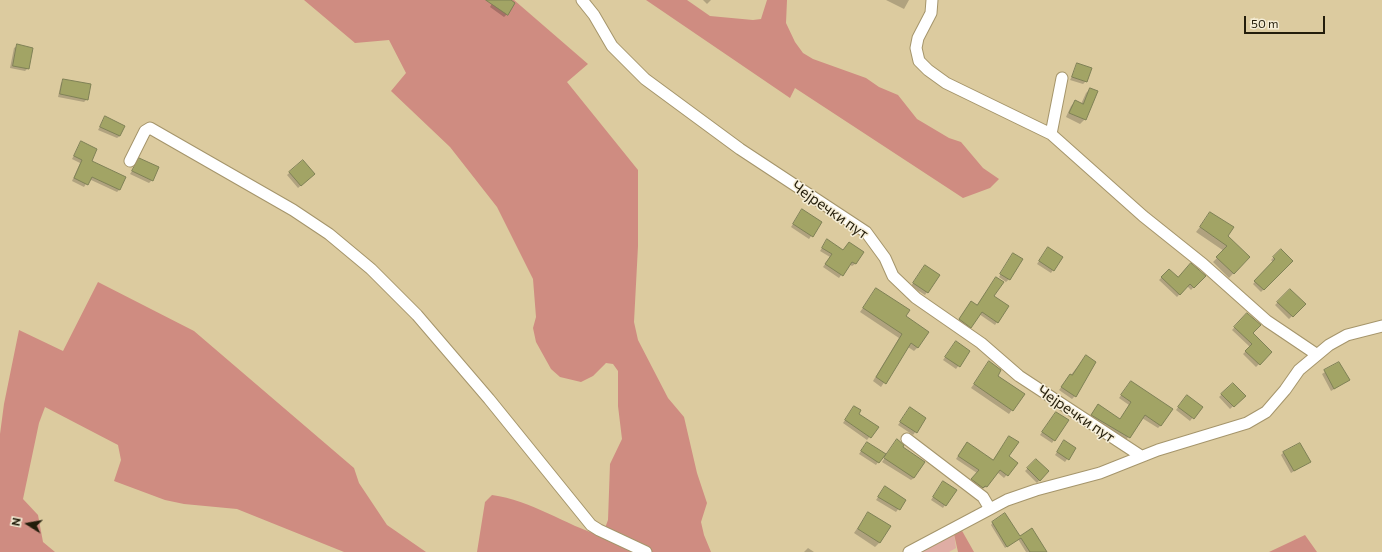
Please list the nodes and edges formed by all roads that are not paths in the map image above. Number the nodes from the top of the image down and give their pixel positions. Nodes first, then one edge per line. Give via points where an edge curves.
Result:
1 (582, 0) edge
2 (932, 0) edge
3 (1062, 78) dead end
4 (1051, 134) junction
5 (130, 161) dead end
6 (1382, 326) edge
7 (1316, 354) junction
8 (907, 439) dead end
9 (1140, 456) junction
10 (990, 509) junction
11 (928, 547) edge
12 (646, 552) edge
13 (909, 552) edge

1 - 9 street, Чејречки пут via 612,46 645,79 740,149 866,232 885,258 893,276 916,298 981,343 1019,376
2 - 4 street via 931,13 918,38 916,48 919,61 946,83
3 - 4 street
4 - 7 street via 1267,321
5 - 12 street via 145,131 150,128 293,210 329,234 372,269 418,315 591,525
6 - 7 street, Чејречки пут via 1342,337
7 - 9 street, Чејречки пут via 1260,416 1246,423
8 - 10 street via 983,497
9 - 10 street, Чејречки пут via 1100,473 1007,500
10 - 11 street, Чејречки пут
11 - 13 street, Чејречки пут

